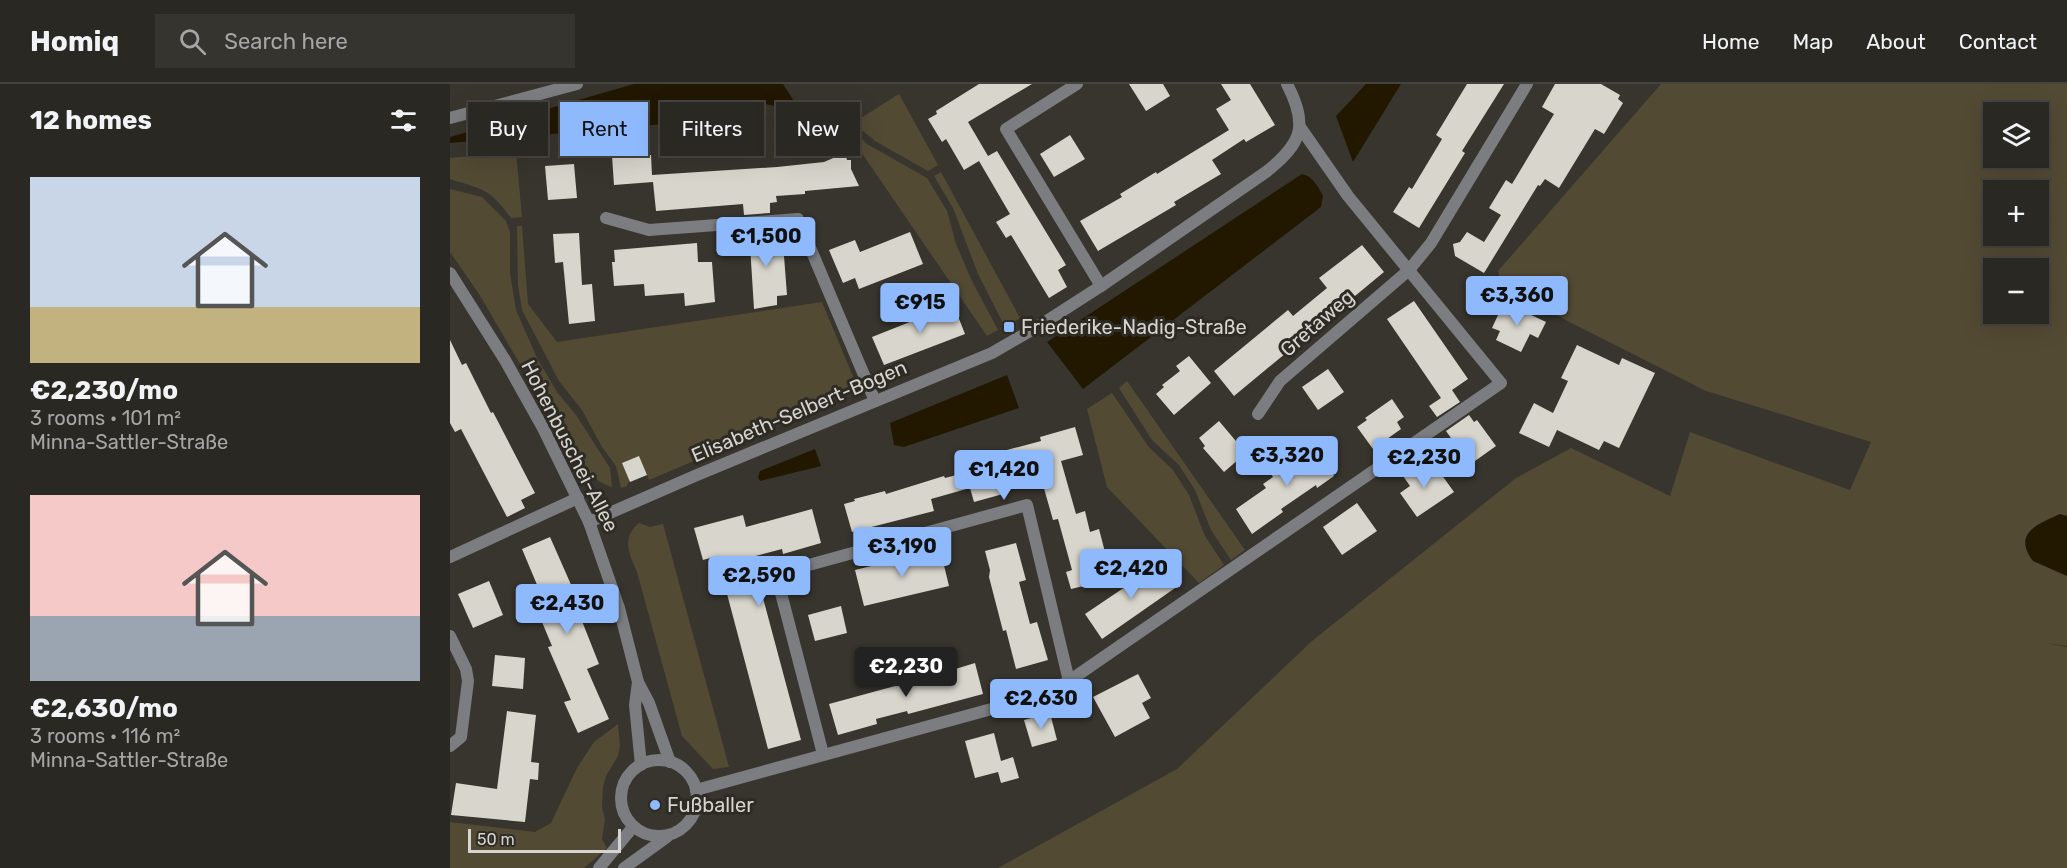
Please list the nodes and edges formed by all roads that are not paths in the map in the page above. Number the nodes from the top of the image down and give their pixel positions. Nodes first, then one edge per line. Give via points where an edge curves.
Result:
1 (576, 84) edge
2 (1077, 84) edge
3 (1287, 84) edge
4 (1527, 84) edge
5 (450, 118) edge
6 (1300, 127) junction
7 (606, 218) dead end
8 (1409, 270) junction
9 (450, 273) edge
10 (1101, 286) junction
11 (875, 401) junction
12 (1258, 414) dead end
13 (578, 498) junction
14 (589, 522) junction
15 (450, 557) edge
16 (450, 636) edge
17 (1069, 681) junction
18 (638, 682) junction
19 (450, 746) edge
20 (823, 754) junction
21 (670, 762) junction
22 (641, 765) junction
23 (696, 790) junction
24 (633, 827) junction
25 (668, 836) junction
26 (599, 868) edge
27 (624, 868) edge

1 - 5 street
2 - 10 street via 1005,129
3 - 6 street via 1300,115
4 - 8 street, Gretaweg via 1431,243
6 - 8 street via 1348,196
6 - 10 street, Elisabeth-Selbert-Bogen via 1294,144 1271,168
7 - 11 street via 649,230 798,219
8 - 12 street, Gretaweg via 1280,381
8 - 17 street via 1501,382
9 - 13 street, Hohenbuschei-Allee via 505,360
10 - 11 street, Elisabeth-Selbert-Bogen via 1001,348
11 - 14 street, Elisabeth-Selbert-Bogen
13 - 14 street, Hohenbuschei-Allee
13 - 15 street
14 - 18 street, Hohenbuschei-Allee via 620,608
16 - 19 street via 468,681 461,737
17 - 20 street via 1046,694
17 - 20 street via 1027,505 776,574
18 - 21 street, Hohenbuschei-Allee
18 - 22 street, Hohenbuschei-Allee via 635,705
20 - 23 street
21 - 22 street via 657,760
21 - 23 street via 682,767
22 - 24 street via 625,780 621,793 621,806
23 - 25 street via 695,813 679,831
24 - 25 street via 644,834
24 - 26 street
25 - 27 street

